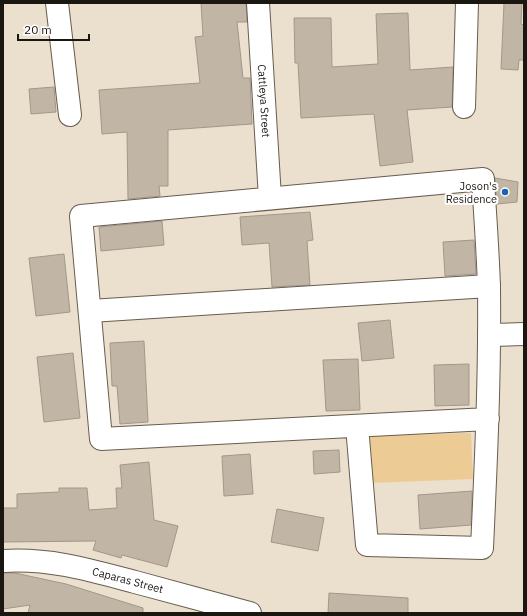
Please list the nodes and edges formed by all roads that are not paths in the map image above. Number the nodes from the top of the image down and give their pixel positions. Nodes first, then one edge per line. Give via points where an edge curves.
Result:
1 (57, 3) edge
2 (258, 3) edge
3 (467, 3) edge
4 (464, 107) dead end
5 (70, 115) dead end
6 (270, 198) junction
7 (489, 286) junction
8 (90, 311) junction
9 (524, 334) edge
10 (489, 335) junction
11 (488, 419) junction
12 (357, 426) junction
13 (3, 561) edge
14 (250, 613) edge

1 - 5 street
2 - 6 street, Cattleya Street
3 - 4 street
6 - 7 street via 483,179
6 - 8 street via 81,216
7 - 8 street
7 - 10 street
8 - 12 street via 101,439
9 - 10 street
10 - 11 street
11 - 12 street
11 - 12 street via 482,548 367,545
13 - 14 street, Caparas Street via 50,561

